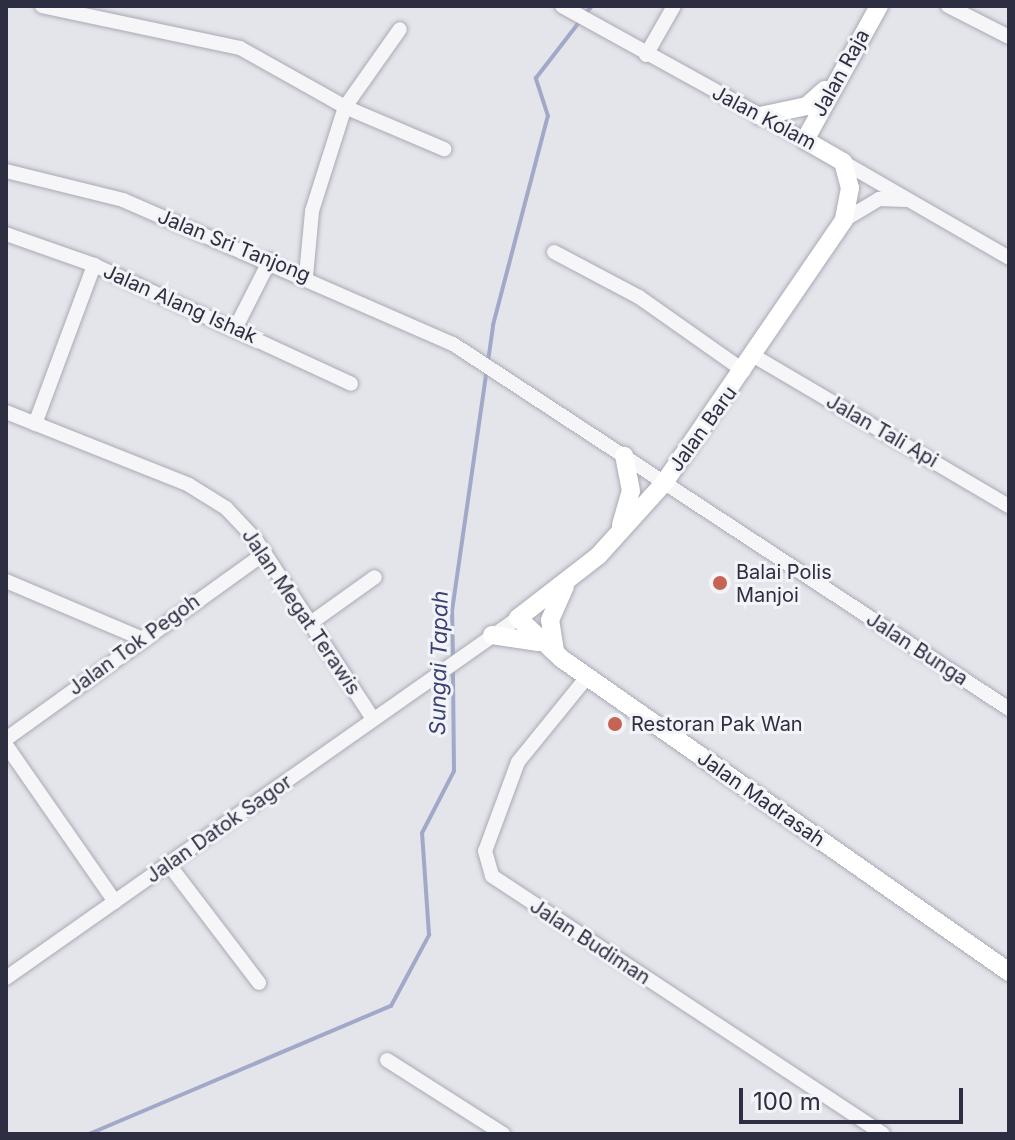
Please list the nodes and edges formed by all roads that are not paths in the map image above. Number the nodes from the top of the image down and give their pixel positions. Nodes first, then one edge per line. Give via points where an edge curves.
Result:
1 (42, 6) edge
2 (562, 6) edge
3 (674, 6) edge
4 (879, 6) edge
5 (948, 6) edge
6 (400, 29) dead end
7 (1009, 37) edge
8 (646, 55) junction
9 (833, 82) junction
10 (345, 107) junction
11 (818, 113) junction
12 (760, 116) junction
13 (805, 140) junction
14 (444, 149) dead end
15 (840, 160) junction
16 (6, 171) edge
17 (910, 201) junction
18 (844, 220) junction
19 (6, 234) edge
20 (554, 252) dead end
21 (1009, 258) edge
22 (270, 260) junction
23 (94, 265) junction
24 (306, 276) junction
25 (235, 329) junction
26 (749, 364) junction
27 (498, 374) joint
28 (351, 384) dead end
29 (6, 412) edge
30 (35, 424) junction
31 (624, 456) junction
32 (664, 483) junction
33 (1009, 506) edge
34 (617, 535) junction
35 (265, 553) junction
36 (375, 577) dead end
37 (568, 580) junction
38 (6, 581) edge
39 (518, 618) junction
40 (312, 622) junction
41 (140, 638) junction
42 (485, 639) junction
43 (551, 650) junction
44 (587, 677) junction
45 (430, 678) joint
46 (1009, 709) edge
47 (373, 719) junction
48 (6, 742) edge
49 (170, 866) junction
50 (115, 902) junction
51 (1009, 972) edge
52 (6, 978) edge
53 (259, 983) dead end
54 (387, 1060) dead end
55 (503, 1134) edge
56 (883, 1134) edge

1 - 10 street via 240,48
2 - 8 street, Jalan Kolam
3 - 8 street
4 - 9 street, Jalan Raja
5 - 7 street
6 - 10 street
8 - 12 street, Jalan Kolam
9 - 11 street, Jalan Raja
9 - 12 street via 807,106
10 - 14 street
10 - 24 street via 312,211
11 - 13 street, Jalan Raja
11 - 15 street, Jalan Baru
12 - 13 street, Jalan Kolam
13 - 15 street, Jalan Kolam
15 - 17 street, Jalan Kolam
15 - 18 street, Jalan Baru via 850,188
16 - 22 street, Jalan Sri Tanjong via 123,200
17 - 18 street via 879,199
17 - 21 street, Jalan Kolam
18 - 26 street, Jalan Baru
19 - 23 street, Jalan Alang Ishak
20 - 26 street, Jalan Tali Api
22 - 24 street, Jalan Sri Tanjong
22 - 25 street
23 - 25 street, Jalan Alang Ishak
23 - 30 street
24 - 27 street, Jalan Sri Tanjong via 453,344
25 - 28 street, Jalan Alang Ishak
26 - 32 street, Jalan Baru
26 - 33 street, Jalan Tali Api
27 - 31 street, Jalan Bunga
29 - 30 street, Jalan Megat Terawis
30 - 35 street, Jalan Megat Terawis via 189,485 226,508
31 - 32 street, Jalan Bunga
31 - 34 street via 631,491
32 - 34 street, Jalan Baru
32 - 46 street, Jalan Bunga
34 - 37 street, Jalan Baru
35 - 40 street, Jalan Megat Terawis
35 - 41 street, Jalan Tok Pegoh
36 - 40 street
37 - 39 street, Jalan Baru
37 - 43 street via 550,620
38 - 41 street
39 - 42 street, Jalan Baru
39 - 43 street, Jalan Madrasah
40 - 47 street, Jalan Megat Terawis
41 - 48 street, Jalan Tok Pegoh
42 - 43 street via 512,633
42 - 45 street, Jalan Baru
43 - 44 street, Jalan Madrasah
44 - 51 street, Jalan Madrasah
44 - 56 street, Jalan Budiman via 518,762 485,851 492,876
45 - 47 street, Jalan Datok Sagor
47 - 49 street, Jalan Datok Sagor
48 - 50 street
49 - 50 street, Jalan Datok Sagor
49 - 53 street
50 - 52 street, Jalan Datok Sagor
54 - 55 street

